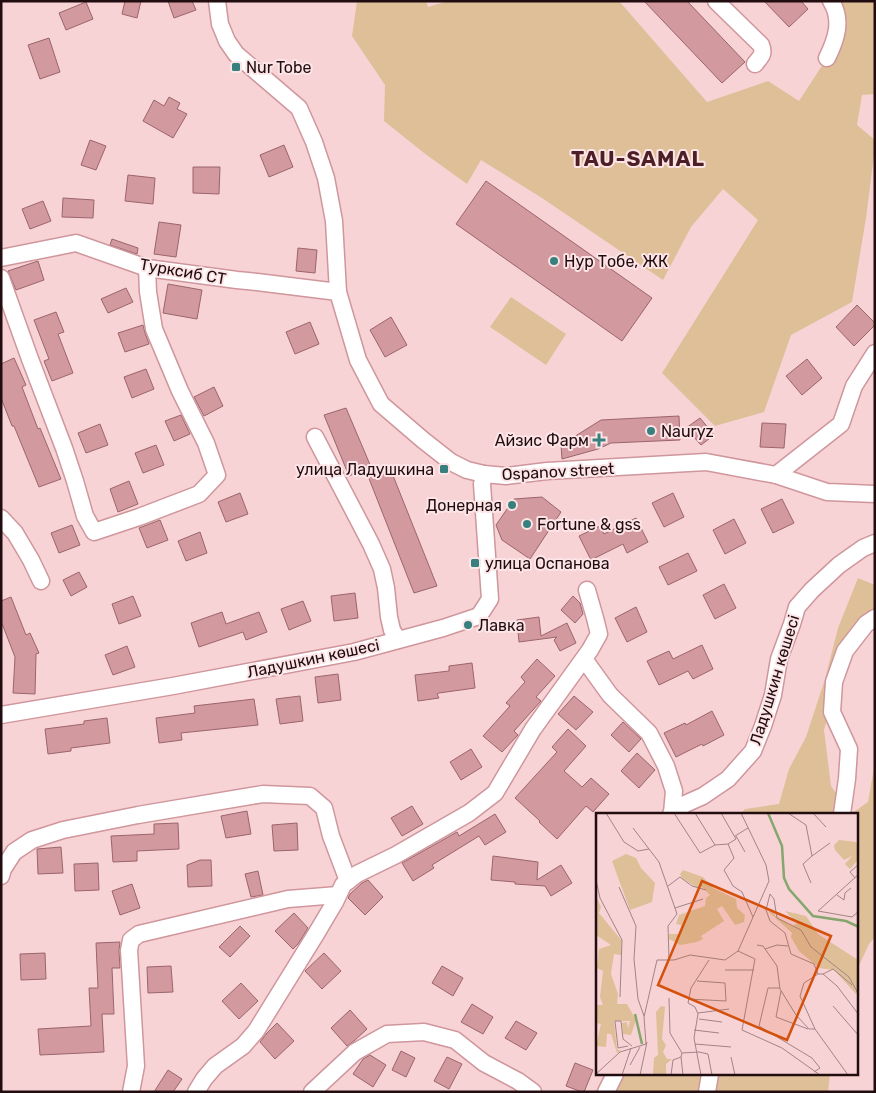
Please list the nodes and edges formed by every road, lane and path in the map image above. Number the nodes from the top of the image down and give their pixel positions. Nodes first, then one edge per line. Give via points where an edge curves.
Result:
1 (217, 1) edge
2 (716, 1) edge
3 (831, 1) edge
4 (827, 58) dead end
5 (755, 64) dead end
6 (1, 258) edge
7 (147, 268) junction
8 (1, 278) edge
9 (338, 292) junction
10 (875, 353) edge
11 (315, 437) dead end
12 (484, 474) junction
13 (776, 476) junction
14 (875, 494) edge
15 (1, 518) edge
16 (875, 543) edge
17 (41, 581) dead end
18 (587, 590) dead end
19 (875, 618) edge
20 (398, 640) junction
21 (584, 659) junction
22 (1, 714) edge
23 (671, 813) edge
24 (672, 813) edge
25 (842, 813) edge
26 (1, 876) edge
27 (348, 881) junction
28 (338, 895) junction
29 (614, 1076) edge
30 (710, 1076) edge
31 (131, 1092) edge
32 (196, 1092) edge
33 (312, 1092) edge
34 (533, 1092) edge
35 (606, 1092) edge
36 (707, 1092) edge

1 - 9 street, Ospanov street via 220,24 236,54 300,108 326,178 334,222
2 - 5 street via 761,45 762,54
3 - 4 street via 838,27
6 - 7 street, Турксиб СТ via 76,243
7 - 8 street via 154,329 206,443 217,475 199,494 94,532 85,516 64,448
7 - 9 street, Турксиб СТ
9 - 12 street, Ospanov street via 358,360 381,404 451,462
10 - 13 street via 854,386 841,424
11 - 20 street via 382,569 389,617
12 - 13 street, Ospanov street via 506,476 706,462
12 - 20 street, Ладушкин көшесі via 490,599 479,616
13 - 14 street, Ospanov street via 827,492
15 - 17 street via 15,533
16 - 24 street, Ладушкин көшесі via 840,565 797,607 753,751 728,778
18 - 21 street via 598,634
19 - 25 street via 866,624 845,651 834,682 832,712 849,749
20 - 22 street, Ладушкин көшесі via 354,652 172,686
21 - 23 street via 610,695 649,733 666,766 674,791
21 - 27 street via 533,729 495,793 469,814
26 - 27 street via 14,852 32,840 63,830 263,794 310,796 324,808
27 - 28 street
28 - 31 street via 288,899 139,934 131,940 136,1066
28 - 32 street via 256,1031 243,1046 215,1066
29 - 35 street
30 - 36 street
33 - 34 street via 355,1052 387,1034 424,1032 455,1040 484,1063

